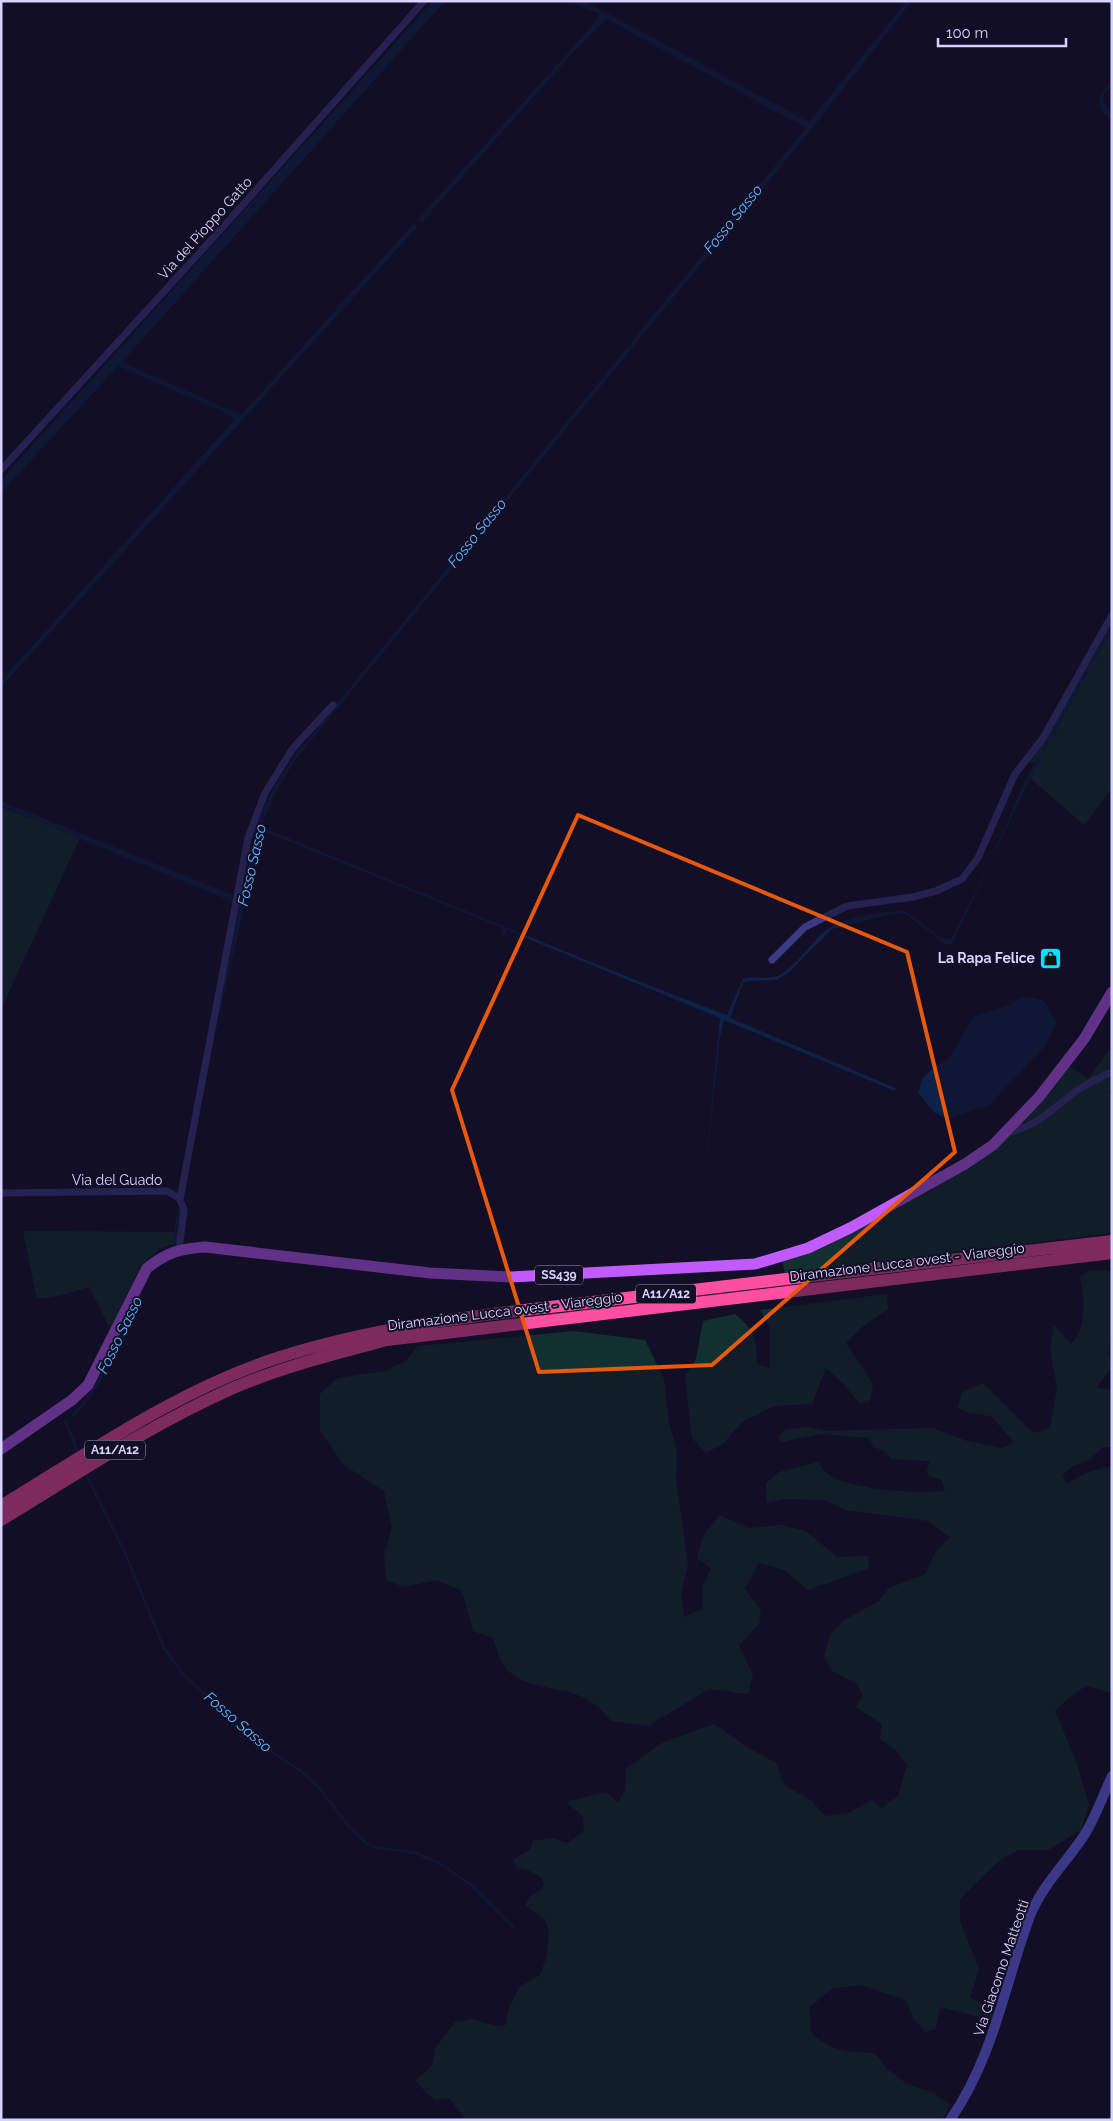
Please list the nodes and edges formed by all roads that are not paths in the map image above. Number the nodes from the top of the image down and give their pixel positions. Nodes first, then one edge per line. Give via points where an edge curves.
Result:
1 (424, 1) edge
2 (1, 470) edge
3 (1112, 615) edge
4 (332, 705) dead end
5 (772, 960) dead end
6 (1112, 992) edge
7 (1112, 1073) edge
8 (1006, 1133) junction
9 (1, 1193) edge
10 (180, 1199) junction
11 (1112, 1241) edge
12 (179, 1249) junction
13 (1112, 1253) edge
14 (1047, 1254) junction
15 (411, 1331) junction
16 (228, 1384) junction
17 (1, 1449) edge
18 (1, 1506) edge
19 (1, 1520) edge
20 (1112, 1776) edge
21 (950, 2120) edge

1 - 2 street, Via del Pioppo Gatto
3 - 5 street via 1043,738 1015,774 978,858 962,879 913,897 847,906 805,927
4 - 10 street via 293,748 265,793 248,838
6 - 8 main road, SS439 via 1084,1039
7 - 8 street via 1076,1091 1041,1120
8 - 12 main road, SS439 via 965,1164 850,1228 808,1248 755,1264 511,1277 430,1273 204,1247
9 - 10 street, Via del Guado via 167,1191
10 - 12 street via 184,1210
11 - 14 highway, Diramazione Lucca ovest - Viareggio / A11/A12
12 - 17 main road, SS439 via 147,1268 88,1385 72,1400
13 - 14 highway, Diramazione Lucca ovest - Viareggio / A11/A12
14 - 15 highway, Diramazione Lucca ovest - Viareggio / A11/A12 via 925,1264
14 - 15 highway, Diramazione Lucca ovest - Viareggio / A11/A12 via 912,1277
15 - 16 highway, Diramazione Lucca ovest - Viareggio / A11/A12
16 - 18 highway, Diramazione Lucca ovest - Viareggio / A11/A12 via 144,1418
16 - 19 highway, Diramazione Lucca ovest - Viareggio / A11/A12
20 - 21 main road, Via Giacomo Matteotti via 1088,1828 1045,1887 1030,1915 988,2049

